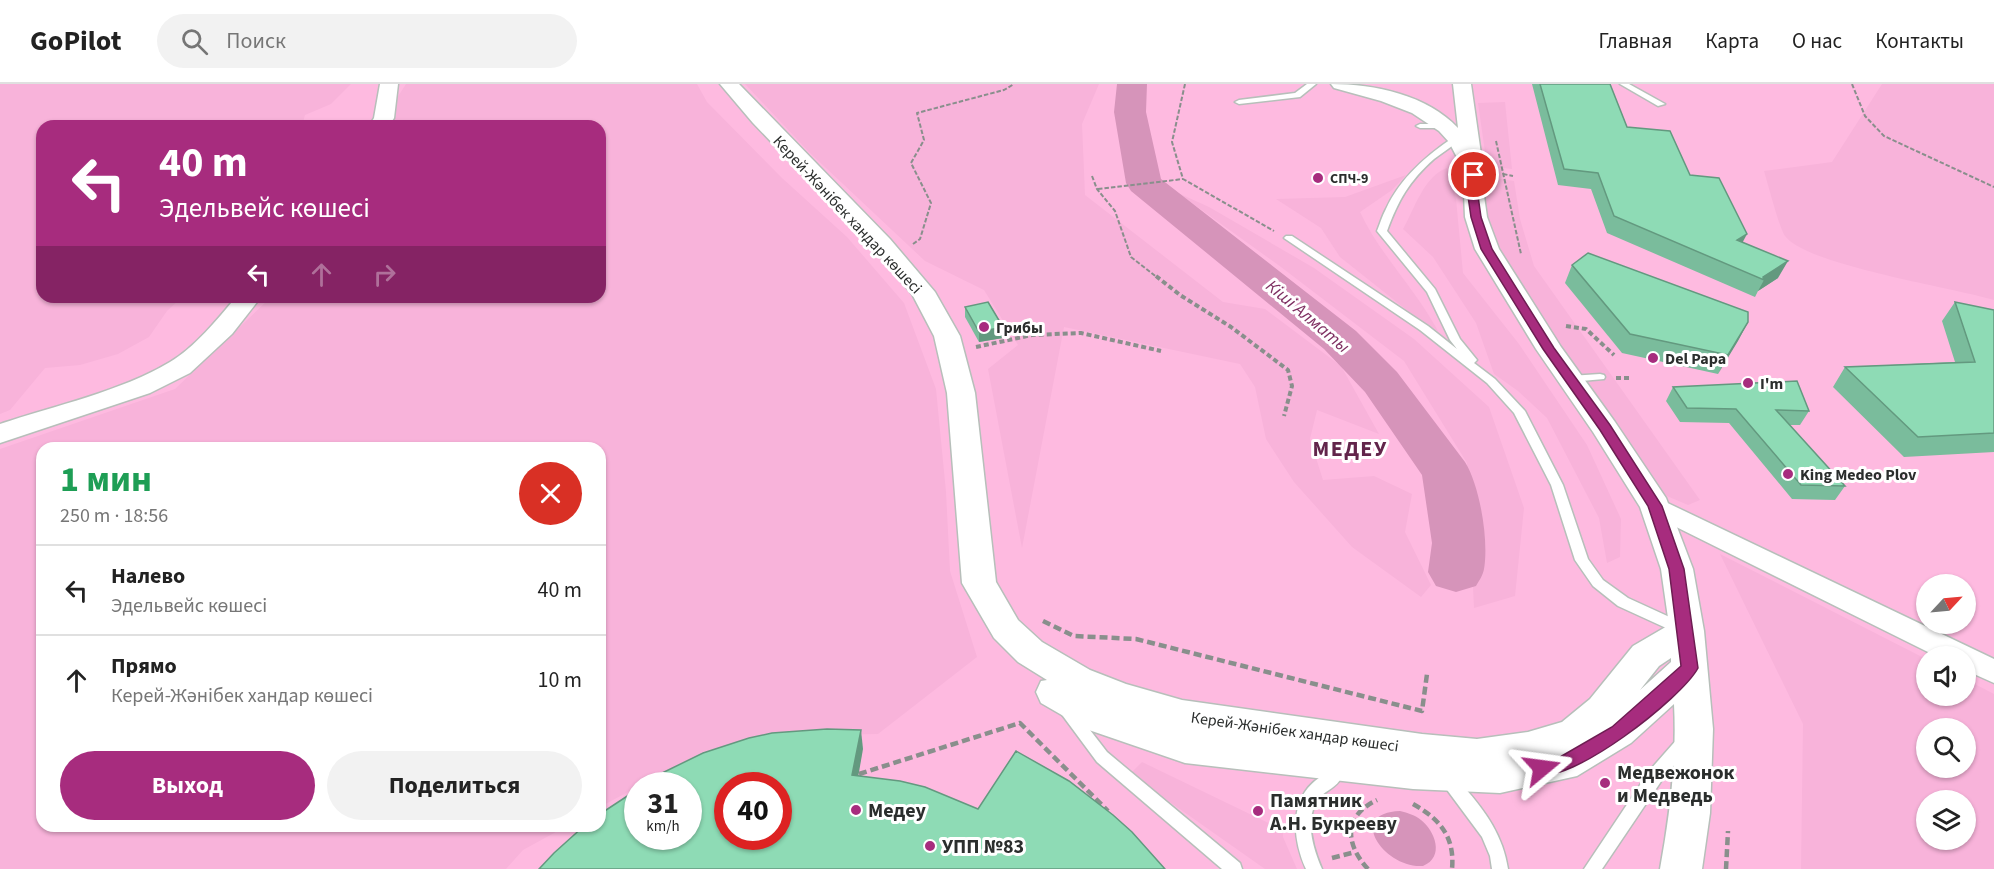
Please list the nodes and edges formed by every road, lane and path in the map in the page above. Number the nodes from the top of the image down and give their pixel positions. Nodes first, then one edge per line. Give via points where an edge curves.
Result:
1 (389, 84) edge
2 (729, 84) edge
3 (1014, 84) edge
4 (1185, 84) edge
5 (1312, 84) edge
6 (1340, 84) edge
7 (1462, 84) edge
8 (1624, 84) edge
9 (1852, 84) edge
10 (1239, 102) dead end
11 (1661, 104) dead end
12 (383, 120) edge
13 (1495, 134) dead end
14 (1457, 139) junction
15 (1503, 174) junction
16 (1474, 175) junction
17 (1092, 176) dead end
18 (1513, 176) dead end
19 (1184, 179) junction
20 (1994, 187) edge
21 (1098, 189) junction
22 (1289, 238) joint
23 (905, 250) dead end
24 (1523, 264) dead end
25 (244, 303) edge
26 (1571, 334) dead end
27 (970, 349) dead end
28 (1161, 351) dead end
29 (1614, 356) dead end
30 (1600, 377) dead end
31 (1570, 379) junction
32 (1491, 381) junction
33 (1284, 416) dead end
34 (0, 434) edge
35 (1654, 506) junction
36 (1033, 616) dead end
37 (1686, 631) junction
38 (1942, 646) edge
39 (1976, 663) edge
40 (1689, 668) junction
41 (1994, 672) edge
42 (1427, 674) dead end
43 (1049, 676) junction
44 (1694, 729) junction
45 (1432, 762) junction
46 (859, 774) edge
47 (1333, 778) dead end
48 (1381, 799) dead end
49 (1407, 802) dead end
50 (1117, 820) edge
51 (1728, 831) dead end
52 (1234, 869) edge
53 (1314, 869) edge
54 (1368, 869) edge
55 (1452, 869) edge
56 (1500, 869) edge
57 (1592, 869) edge
58 (1681, 869) edge
59 (1726, 869) edge

1 - 12 street
2 - 43 street, Керей-Жәнібек хандар көшесі via 882,244 928,300 947,336 961,393 979,583 1006,629
3 - 23 path via 917,113 924,140 911,163 931,203 920,239
4 - 19 path via 1172,142
5 - 10 lane via 1297,95
6 - 14 street via 1395,99
7 - 16 street
8 - 11 lane
9 - 20 path via 1861,110 1872,127 1884,136
13 - 15 path
14 - 16 street
14 - 32 lane via 1435,153 1419,170 1393,203 1382,231 1432,291 1455,340
15 - 18 path
15 - 24 path
16 - 31 street via 1476,217 1487,249
17 - 21 path
19 - 21 path
19 - 22 path
21 - 33 path via 1115,211 1131,257 1288,370 1292,386
22 - 32 lane via 1424,328
25 - 34 street via 224,329 181,367 140,387
26 - 29 path via 1565,326 1586,329
27 - 28 path via 1032,335 1081,333
30 - 31 lane
31 - 35 street
32 - 37 lane via 1519,411 1557,485 1582,560 1598,583 1623,602
35 - 37 street via 1677,569
35 - 38 street
36 - 42 path via 1074,636 1136,639 1422,711
37 - 40 street
37 - 45 street, Керей-Жәнібек хандар көшесі via 1646,656 1603,710 1574,734 1528,748
39 - 41 street
40 - 44 street
40 - 45 street, Керей-Жәнібек хандар көшесі via 1618,732 1563,764 1500,776
43 - 45 street, Керей-Жәнібек хандар көшесі via 1099,718 1185,747
43 - 52 lane via 1078,728 1102,757
44 - 57 lane via 1656,775
44 - 58 street via 1690,813
45 - 56 lane via 1493,839
46 - 50 path via 1020,723
47 - 53 lane via 1314,793 1303,817 1305,848
48 - 54 path via 1357,811 1351,823 1355,852
49 - 55 path via 1429,812 1442,825 1455,855
51 - 59 path

